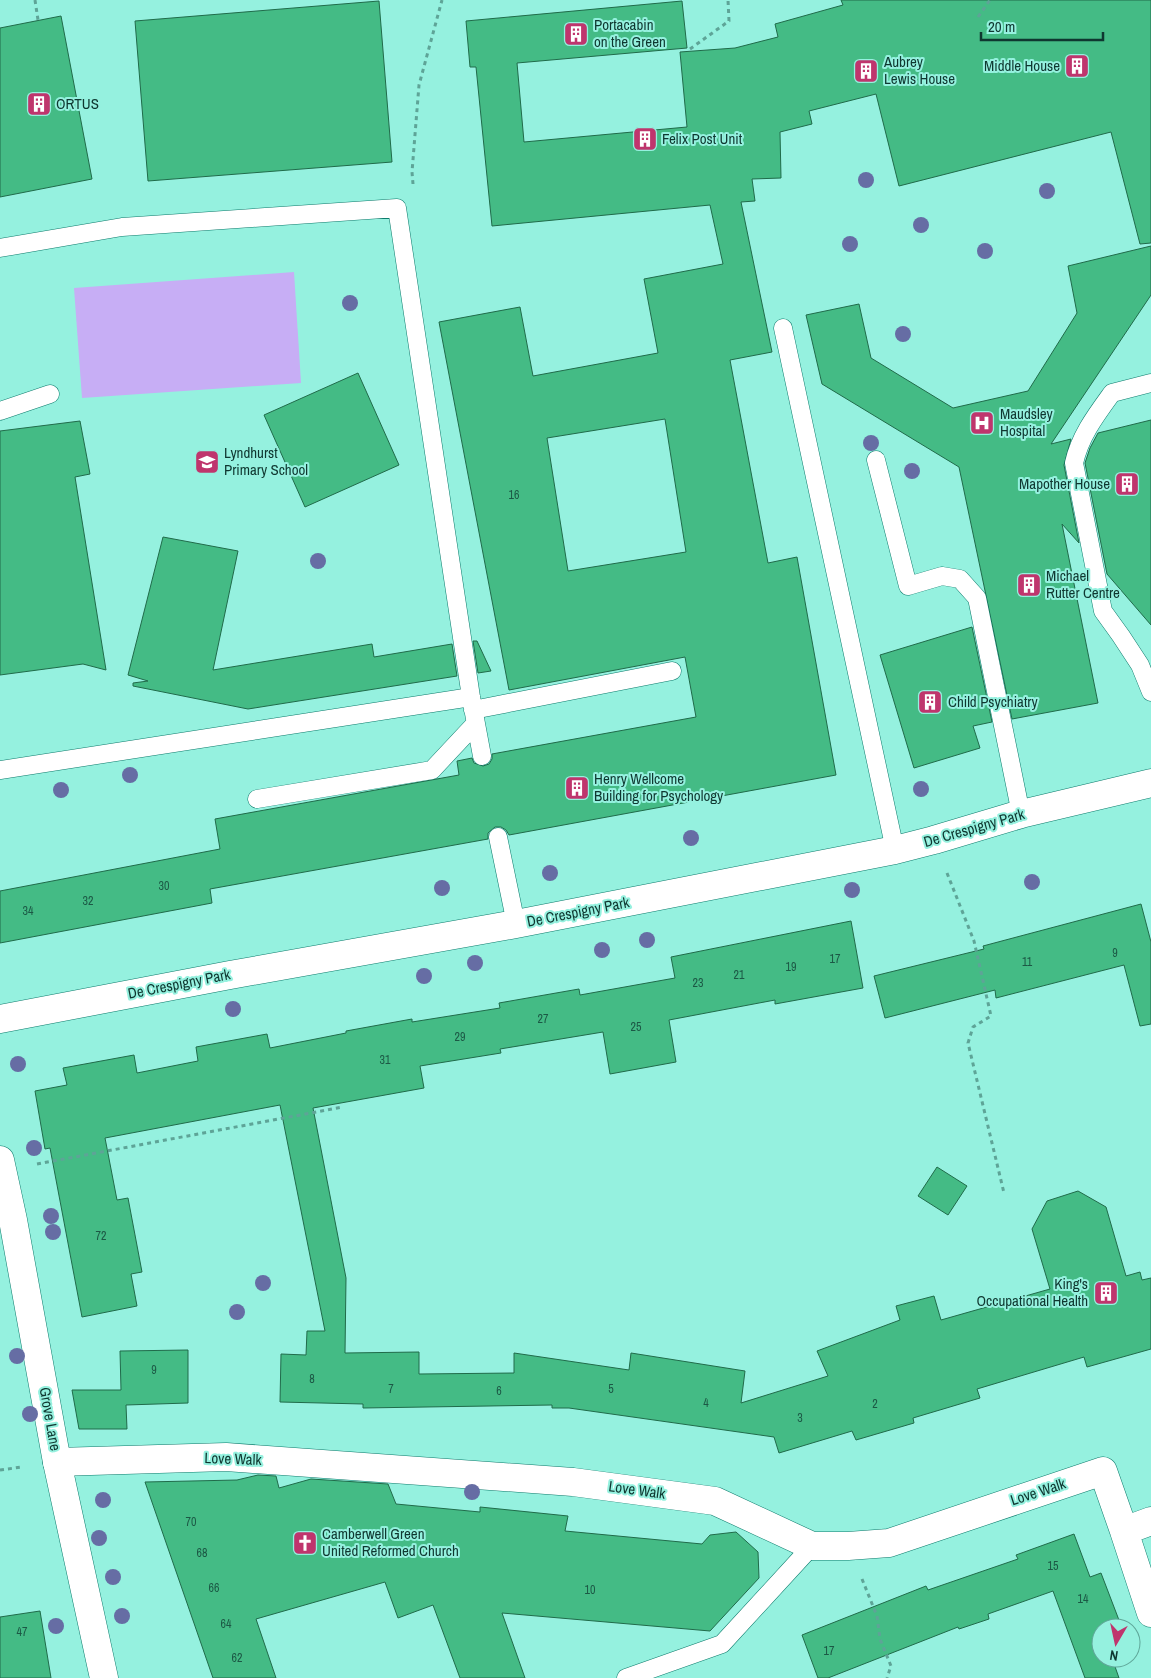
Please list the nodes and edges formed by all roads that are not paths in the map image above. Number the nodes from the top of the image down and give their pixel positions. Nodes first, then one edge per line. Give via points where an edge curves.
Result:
1 (0, 248) edge
2 (783, 328) dead end
3 (1151, 383) edge
4 (50, 394) dead end
5 (0, 411) edge
6 (876, 460) dead end
7 (672, 671) dead end
8 (1151, 692) edge
9 (473, 710) junction
10 (482, 756) dead end
11 (0, 770) edge
12 (1151, 783) edge
13 (258, 799) dead end
14 (1021, 814) junction
15 (498, 837) dead end
16 (895, 850) junction
17 (516, 924) junction
18 (0, 1018) edge
19 (1, 1165) edge
20 (57, 1462) junction
21 (1151, 1521) edge
22 (1124, 1531) junction
23 (812, 1546) junction
24 (1151, 1613) edge
25 (104, 1678) edge
26 (626, 1678) edge

1 - 9 lane via 122,227 397,208
2 - 16 lane
3 - 8 lane via 1112,393 1088,427 1074,463 1103,611 1140,665
4 - 5 lane
6 - 14 lane via 908,586 942,576 960,579 977,598
7 - 9 lane
9 - 10 lane
9 - 11 lane
9 - 13 lane via 432,770
12 - 14 street, De Crespigny Park
14 - 16 street, De Crespigny Park
15 - 17 lane
16 - 17 street, De Crespigny Park
17 - 18 street, De Crespigny Park
19 - 20 street, Grove Lane
20 - 23 street, Love Walk via 226,1457 573,1482 715,1501
20 - 25 street, Grove Lane
21 - 22 street
22 - 23 street, Love Walk via 1103,1471 889,1543
22 - 24 street
23 - 26 lane via 722,1644

